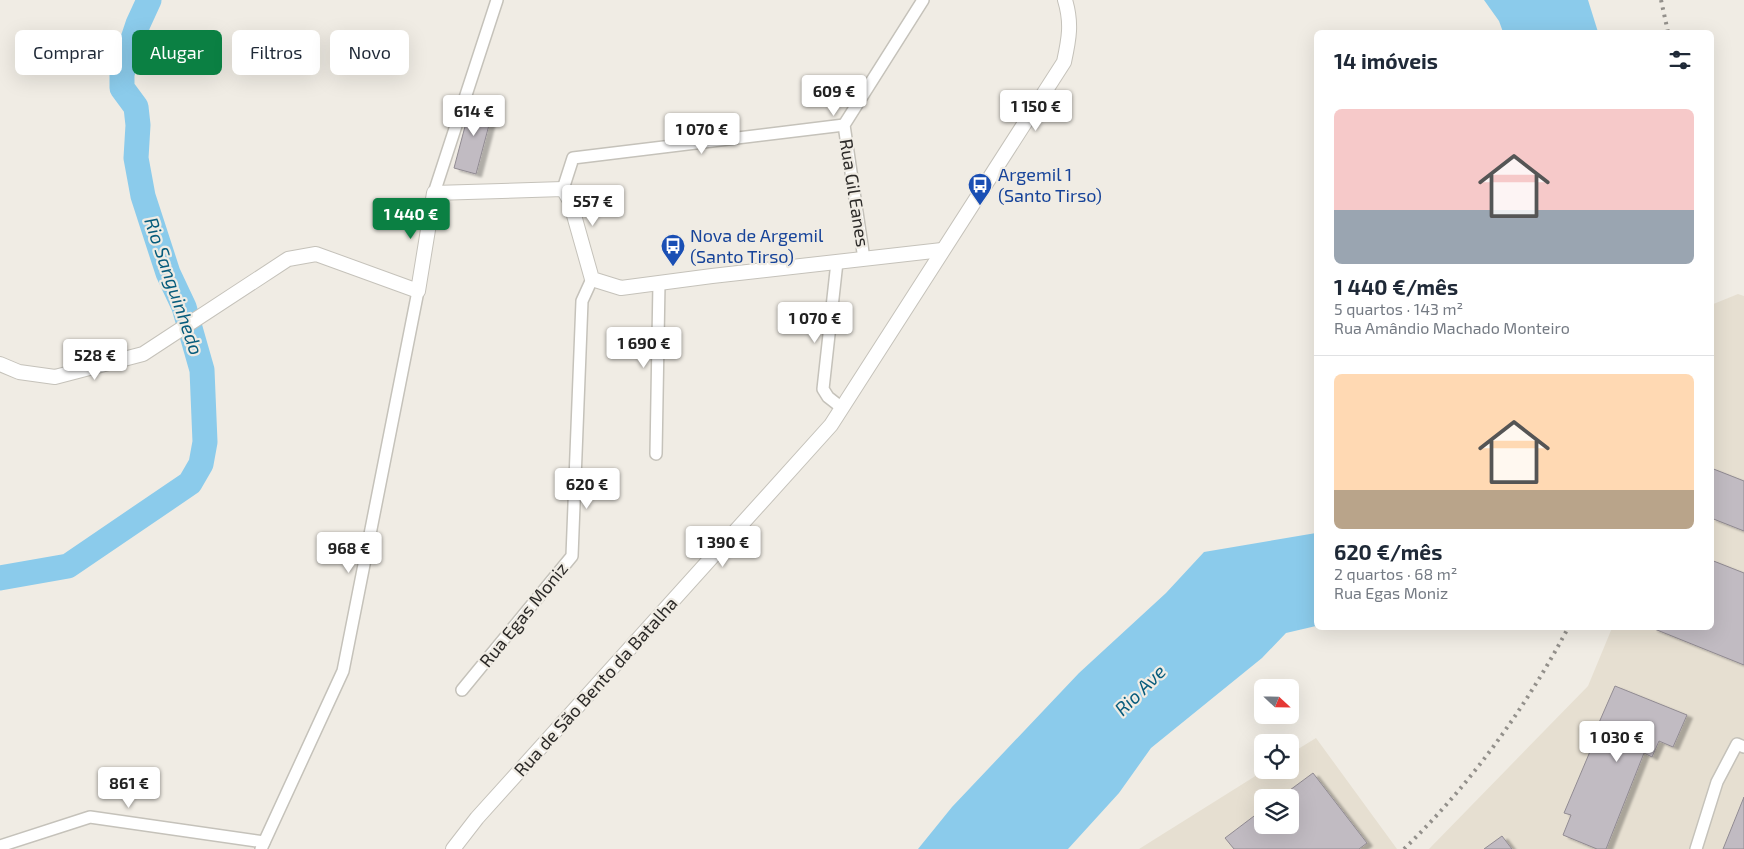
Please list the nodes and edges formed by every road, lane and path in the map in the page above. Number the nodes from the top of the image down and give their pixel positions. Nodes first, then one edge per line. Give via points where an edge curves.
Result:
1 (497, 0) edge
2 (923, 0) edge
3 (1065, 0) edge
4 (844, 125) junction
5 (562, 189) junction
6 (434, 193) junction
7 (942, 250) junction
8 (864, 258) junction
9 (837, 262) junction
10 (592, 279) junction
11 (659, 283) junction
12 (418, 291) junction
13 (0, 364) edge
14 (842, 408) junction
15 (656, 454) dead end
16 (462, 690) dead end
17 (1744, 747) edge
18 (262, 845) edge
19 (0, 846) edge
20 (453, 849) edge
21 (1696, 849) edge

1 - 6 street
2 - 4 street, Rua Gil Eanes
3 - 7 street, Rua de São Bento da Batalha via 1070,38 1064,62
4 - 5 street via 572,158
4 - 8 street, Rua Gil Eanes
5 - 6 street
5 - 10 street via 570,201
6 - 12 street
7 - 8 street
7 - 14 street, Rua de São Bento da Batalha
8 - 9 street
9 - 11 street
9 - 14 street via 823,390
10 - 11 street via 621,288
10 - 16 street, Rua Egas Moniz via 582,301 572,556
11 - 15 street
12 - 13 street via 316,254 288,259 143,354 55,377 19,372
12 - 18 street via 343,671
14 - 20 street, Rua de São Bento da Batalha via 831,425 477,818
17 - 21 street via 1737,744 1717,782
18 - 19 street via 90,817

